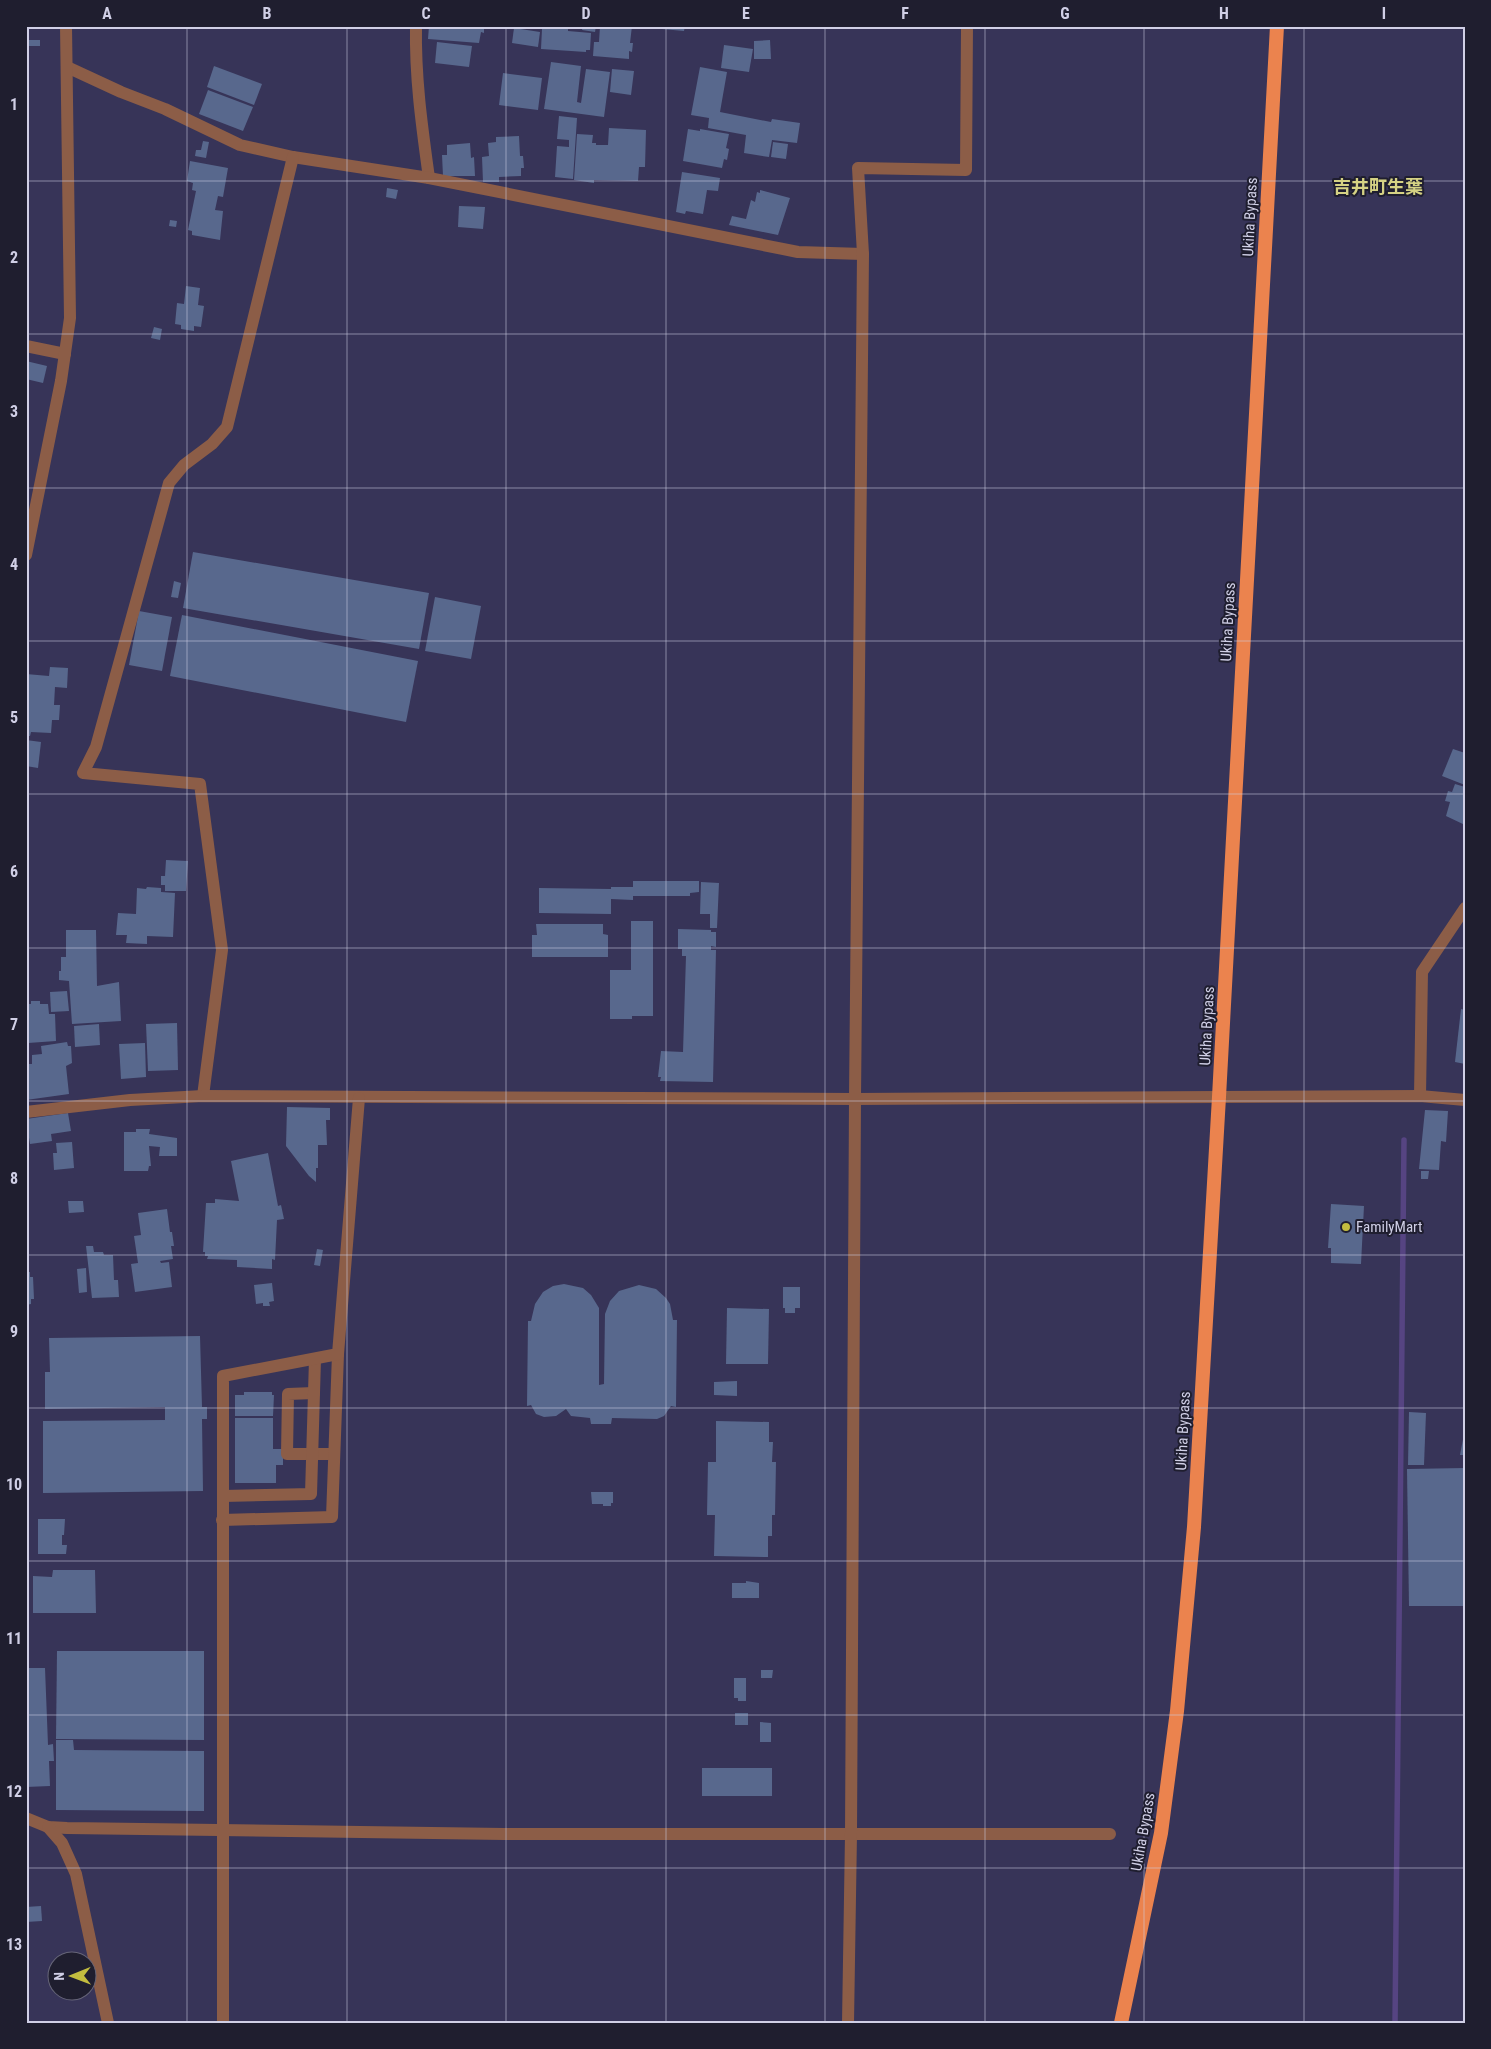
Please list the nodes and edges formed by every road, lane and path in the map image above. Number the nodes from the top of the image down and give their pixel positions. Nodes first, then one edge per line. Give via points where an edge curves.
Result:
1 (66, 26) edge
2 (416, 26) edge
3 (967, 26) edge
4 (1277, 26) edge
5 (67, 67) junction
6 (293, 156) junction
7 (429, 178) junction
8 (863, 254) junction
9 (26, 346) edge
10 (65, 354) junction
11 (26, 555) edge
12 (1465, 908) edge
13 (203, 1096) junction
14 (1420, 1096) junction
15 (1219, 1097) junction
16 (359, 1098) junction
17 (855, 1099) junction
18 (1465, 1100) edge
19 (26, 1112) edge
20 (338, 1354) junction
21 (315, 1359) junction
22 (314, 1393) junction
23 (313, 1454) junction
24 (334, 1454) junction
25 (223, 1496) junction
26 (222, 1520) junction
27 (26, 1818) edge
28 (48, 1827) junction
29 (223, 1830) junction
30 (851, 1834) junction
31 (1110, 1834) dead end
32 (108, 2023) edge
33 (223, 2023) edge
34 (848, 2023) edge
35 (1121, 2023) edge

1 - 5 street
2 - 7 street via 417,84
3 - 8 street via 966,170 858,168
4 - 15 highway, Ukiha Bypass
5 - 6 street via 240,145
5 - 10 street via 70,318
6 - 7 street
6 - 13 street via 227,427 212,444 184,465 169,483 96,748 83,773 200,784 222,950
7 - 8 street via 798,252
8 - 17 street
9 - 10 street
10 - 11 street
12 - 14 street via 1422,972
13 - 16 street
13 - 19 street via 130,1100
14 - 15 street
14 - 18 street
15 - 17 street
15 - 35 highway, Ukiha Bypass via 1194,1526 1177,1710 1162,1833
16 - 17 street
16 - 20 street
17 - 30 street
20 - 21 street
20 - 24 street
21 - 22 street
21 - 25 street via 223,1376
22 - 23 street
22 - 23 street via 288,1394 287,1454
23 - 24 street
23 - 25 street via 311,1494
24 - 26 street via 332,1517
25 - 26 street
26 - 29 street
27 - 28 street
28 - 29 street
28 - 32 street via 62,1844 76,1874
29 - 30 street
29 - 33 street
30 - 31 street
30 - 34 street

